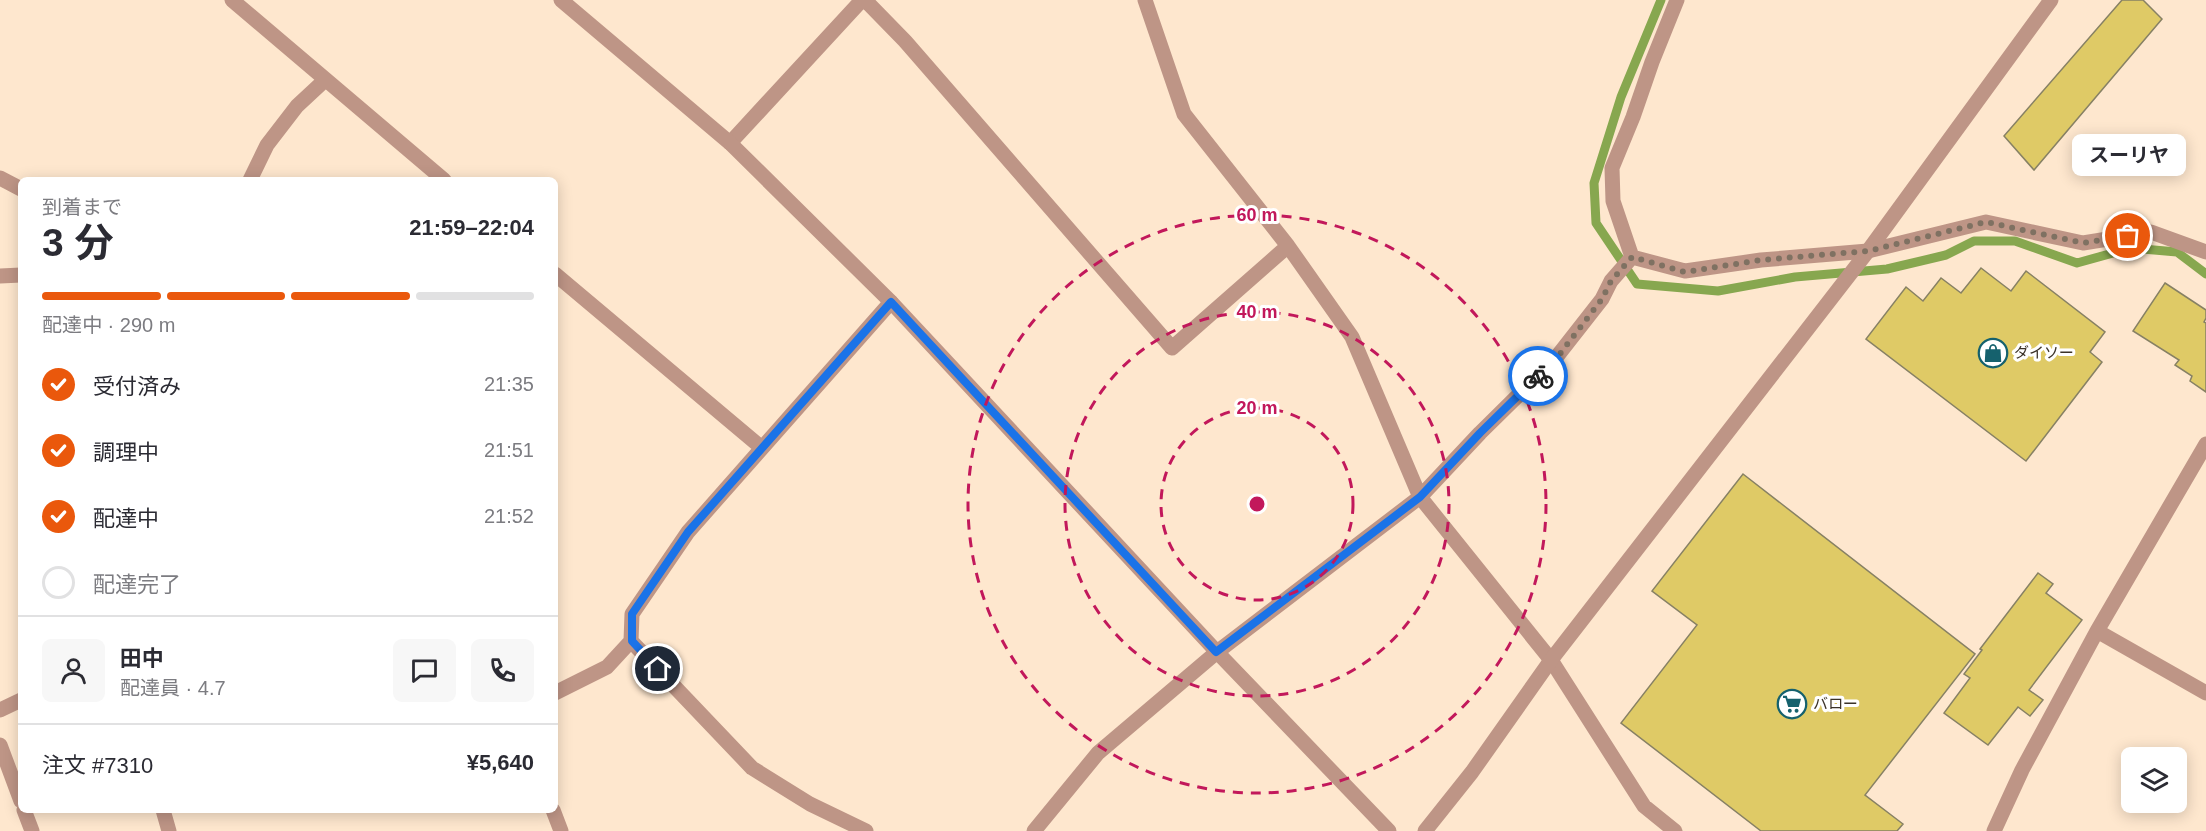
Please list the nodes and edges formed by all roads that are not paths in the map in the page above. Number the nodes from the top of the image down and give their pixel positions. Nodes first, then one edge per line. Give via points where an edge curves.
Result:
1 (232, 0) edge
2 (561, 0) edge
3 (864, 0) edge
4 (1145, 0) edge
5 (1677, 0) edge
6 (2051, 0) edge
7 (325, 80) junction
8 (730, 143) junction
9 (251, 177) edge
10 (440, 177) edge
11 (0, 178) edge
12 (18, 187) edge
13 (1288, 246) junction
14 (1867, 252) junction
15 (2206, 252) edge
16 (1632, 257) junction
17 (18, 274) edge
18 (0, 276) edge
19 (558, 277) edge
20 (891, 302) junction
21 (2206, 444) edge
22 (762, 448) junction
23 (1420, 497) junction
24 (2097, 631) junction
25 (632, 641) junction
26 (1216, 652) junction
27 (1551, 660) junction
28 (558, 692) edge
29 (2206, 693) edge
30 (18, 701) edge
31 (0, 710) edge
32 (0, 745) edge
33 (18, 793) edge
34 (25, 813) edge
35 (164, 813) edge
36 (554, 813) edge
37 (32, 831) edge
38 (170, 831) edge
39 (561, 831) edge
40 (866, 831) edge
41 (1034, 831) edge
42 (1389, 831) edge
43 (1425, 831) edge
44 (1675, 831) edge
45 (1994, 831) edge

1 - 7 street
2 - 8 street
3 - 8 street
3 - 13 street via 913,50 1172,348
4 - 13 street via 1184,114
5 - 16 street via 1612,168 1613,201
6 - 14 street
7 - 9 street via 297,106 267,145
7 - 10 street
8 - 20 street
11 - 12 street
13 - 23 street via 1352,337
14 - 15 street via 1986,222 2083,243 2151,232
14 - 16 street via 1761,260 1685,272
14 - 27 street
16 - 23 street via 1556,359
17 - 18 street
19 - 22 street
20 - 22 street
20 - 26 street
21 - 24 street
22 - 25 street via 688,532 632,614
23 - 26 street
23 - 27 street
24 - 29 street
24 - 45 street via 2022,770
25 - 28 street via 607,667
25 - 40 street via 752,768 810,804
26 - 41 street via 1098,753
26 - 42 street
27 - 43 street
27 - 44 street via 1644,806
30 - 31 street
32 - 33 street
34 - 37 street
35 - 38 street
36 - 39 street

